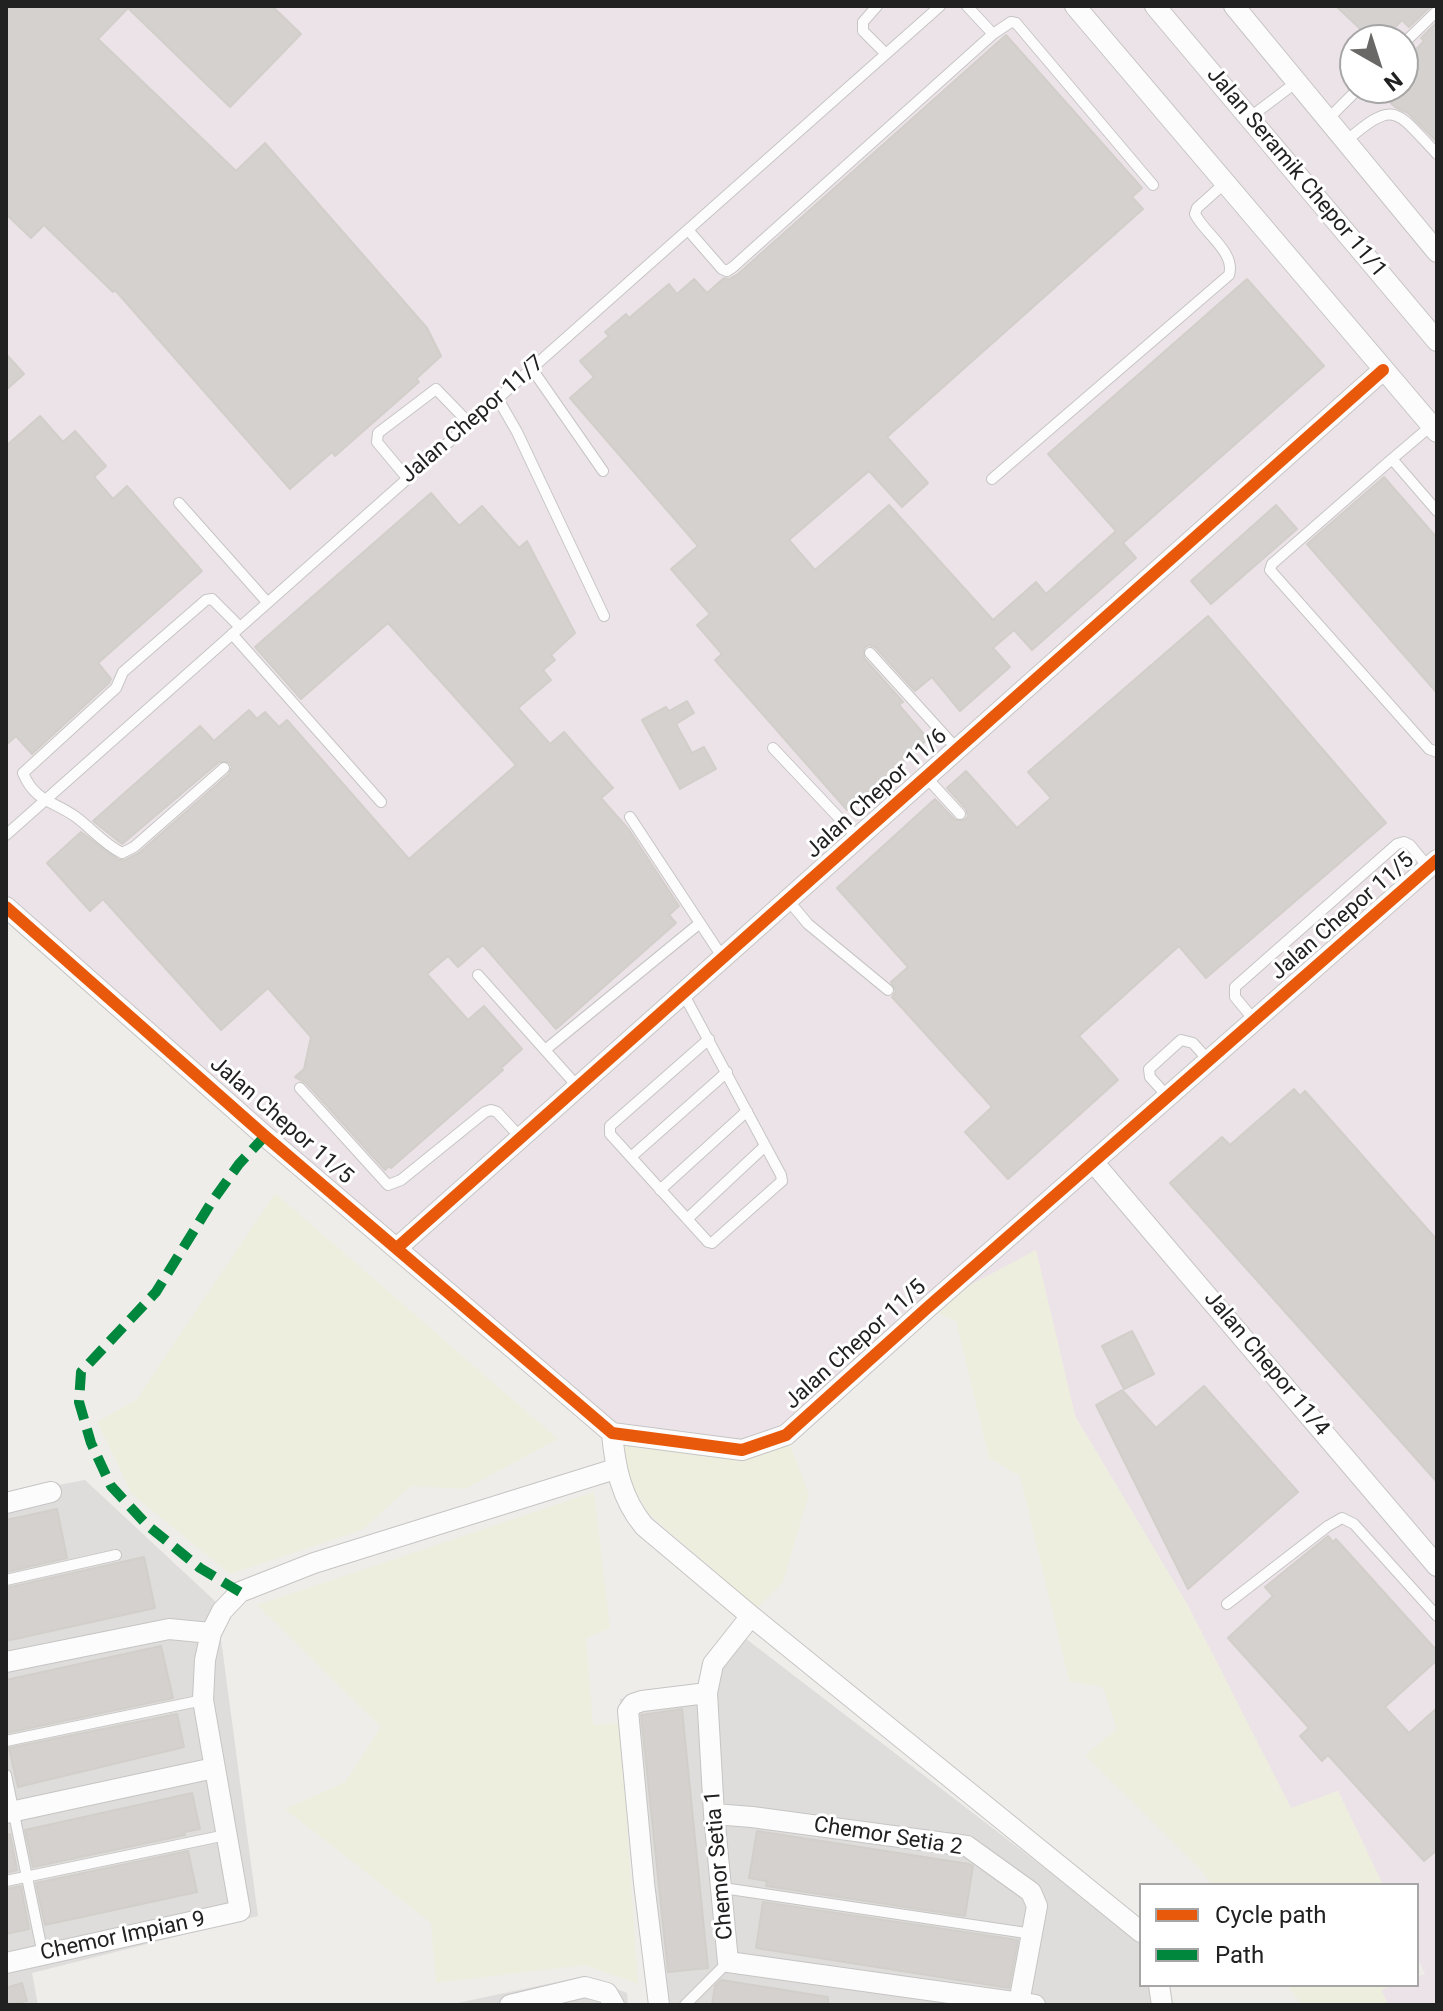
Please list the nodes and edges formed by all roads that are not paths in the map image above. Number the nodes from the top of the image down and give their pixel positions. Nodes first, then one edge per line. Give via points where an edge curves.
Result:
1 (877, 6) edge
2 (940, 6) edge
3 (967, 6) edge
4 (1075, 6) edge
5 (1155, 6) edge
6 (1236, 7) edge
7 (1437, 11) edge
8 (1419, 28) edge
9 (993, 34) junction
10 (886, 54) junction
11 (1298, 81) junction
12 (1343, 104) edge
13 (1249, 118) junction
14 (1329, 118) junction
15 (1345, 142) junction
16 (1437, 154) edge
17 (1226, 182) junction
18 (1153, 185) dead end
19 (688, 230) junction
20 (1437, 250) edge
21 (1437, 341) edge
22 (532, 369) junction
23 (1383, 370) junction
24 (498, 399) junction
25 (470, 424) junction
26 (1434, 429) edge
27 (1392, 459) junction
28 (603, 471) dead end
29 (407, 478) junction
30 (992, 479) dead end
31 (179, 503) dead end
32 (1437, 511) edge
33 (267, 602) junction
34 (604, 616) dead end
35 (236, 631) junction
36 (870, 653) dead end
37 (773, 748) dead end
38 (957, 749) junction
39 (1437, 752) edge
40 (224, 768) dead end
41 (926, 777) junction
42 (43, 801) junction
43 (381, 802) dead end
44 (960, 814) dead end
45 (630, 817) dead end
46 (6, 835) edge
47 (858, 838) junction
48 (1433, 864) edge
49 (788, 900) junction
50 (6, 907) edge
51 (700, 923) junction
52 (723, 958) junction
53 (478, 975) dead end
54 (888, 990) dead end
55 (683, 993) junction
56 (1255, 1021) junction
57 (709, 1039) junction
58 (545, 1050) junction
59 (1209, 1061) junction
60 (727, 1072) junction
61 (578, 1087) junction
62 (300, 1088) dead end
63 (1168, 1097) junction
64 (747, 1111) junction
65 (521, 1138) junction
66 (765, 1146) junction
67 (631, 1157) junction
68 (1094, 1163) junction
69 (660, 1190) junction
70 (687, 1219) junction
71 (398, 1247) junction
72 (612, 1433) junction
73 (615, 1469) junction
74 (51, 1492) dead end
75 (6, 1503) edge
76 (116, 1555) dead end
77 (1437, 1566) edge
78 (6, 1580) edge
79 (1227, 1604) dead end
80 (751, 1616) junction
81 (1437, 1616) edge
82 (211, 1633) junction
83 (6, 1662) edge
84 (707, 1693) junction
85 (203, 1700) junction
86 (6, 1741) edge
87 (214, 1768) junction
88 (6, 1775) edge
89 (10, 1812) edge
90 (714, 1814) junction
91 (226, 1835) junction
92 (27, 1876) junction
93 (6, 1881) edge
94 (723, 1888) junction
95 (1139, 1930) edge
96 (1033, 1934) junction
97 (43, 1955) junction
98 (728, 1962) junction
99 (6, 1963) edge
100 (916, 1997) edge
101 (1027, 2004) edge
102 (510, 2005) edge
103 (614, 2005) edge
104 (659, 2005) edge
105 (685, 2005) edge

1 - 10 lane via 863,22 863,31
2 - 10 lane, Jalan Chepor 11/7
3 - 9 lane
4 - 17 street
5 - 13 street, Jalan Seramik Chepor 11/1
6 - 11 street
7 - 8 lane
9 - 18 lane via 1016,23
9 - 19 lane via 727,271
10 - 19 lane, Jalan Chepor 11/7
11 - 13 lane
11 - 14 street
12 - 14 lane
13 - 21 street, Jalan Seramik Chepor 11/1
14 - 15 street
15 - 16 lane via 1372,118 1387,113 1400,115
15 - 20 street
17 - 23 street
17 - 30 lane via 1195,214 1229,259 1229,275
19 - 22 lane, Jalan Chepor 11/7
22 - 24 lane, Jalan Chepor 11/7
22 - 28 lane
23 - 26 street
23 - 38 street, Jalan Chepor 11/6
24 - 25 lane, Jalan Chepor 11/7
24 - 34 lane
25 - 29 lane, Jalan Chepor 11/7
25 - 29 lane via 436,389 378,433 377,442
26 - 27 lane
27 - 32 lane
27 - 39 lane via 1270,570
29 - 33 lane, Jalan Chepor 11/7
31 - 33 lane
33 - 35 lane, Jalan Chepor 11/7
35 - 42 lane, Jalan Chepor 11/7
35 - 42 lane via 212,599 206,600 123,672 116,688 25,768 26,781
35 - 43 lane
36 - 38 lane
37 - 47 lane
38 - 41 street, Jalan Chepor 11/6
40 - 42 lane via 122,853 74,816
41 - 44 lane
41 - 47 street, Jalan Chepor 11/6
42 - 46 lane, Jalan Chepor 11/7
45 - 51 lane
47 - 49 street, Jalan Chepor 11/6
48 - 56 street, Jalan Chepor 11/5
48 - 56 lane via 1404,842 1373,865 1235,987 1235,997
49 - 52 street, Jalan Chepor 11/6
49 - 54 lane via 808,924
50 - 71 street, Jalan Chepor 11/5
51 - 52 lane
51 - 58 lane
52 - 55 street, Jalan Chepor 11/6
53 - 58 lane
55 - 57 lane
55 - 61 street, Jalan Chepor 11/6
56 - 59 street, Jalan Chepor 11/5
57 - 60 lane
57 - 67 lane via 610,1126 610,1134
58 - 61 lane
59 - 63 street, Jalan Chepor 11/5
59 - 63 lane via 1193,1043 1181,1040 1149,1069
60 - 64 lane
60 - 67 lane
61 - 65 street, Jalan Chepor 11/6
62 - 65 lane via 388,1185 485,1112 497,1112
63 - 68 street, Jalan Chepor 11/5
64 - 66 lane
64 - 69 lane
65 - 71 street, Jalan Chepor 11/6
66 - 70 lane
66 - 70 lane via 782,1181 712,1243
67 - 69 lane
68 - 72 street, Jalan Chepor 11/5 via 786,1435 742,1450
68 - 77 street, Jalan Chepor 11/4
69 - 70 lane
71 - 72 street, Jalan Chepor 11/5
72 - 73 street
73 - 80 street via 644,1526
73 - 82 street via 314,1563 240,1592
74 - 75 street
76 - 78 lane
79 - 81 lane via 1342,1518 1354,1524
80 - 84 street, Chemor Setia 1 via 713,1664
80 - 95 street
82 - 83 street via 169,1629
82 - 85 street
84 - 90 street, Chemor Setia 1
84 - 104 street via 642,1701 628,1711
85 - 86 lane
85 - 87 street
87 - 89 street
87 - 91 street
88 - 89 lane
89 - 92 lane
90 - 94 street, Chemor Setia 1
90 - 96 street, Chemor Setia 2 via 967,1846 1031,1892 1037,1906
91 - 92 lane
91 - 97 street, Chemor Impian 9 via 240,1911
92 - 93 lane
92 - 97 lane
94 - 96 lane
94 - 98 street, Chemor Setia 1
96 - 101 street, Chemor Setia 2
97 - 99 street, Chemor Impian 9
98 - 100 street, Chemor Setia 1
98 - 105 lane
100 - 101 street, Chemor Setia 1
102 - 103 street via 585,1987 607,1993

